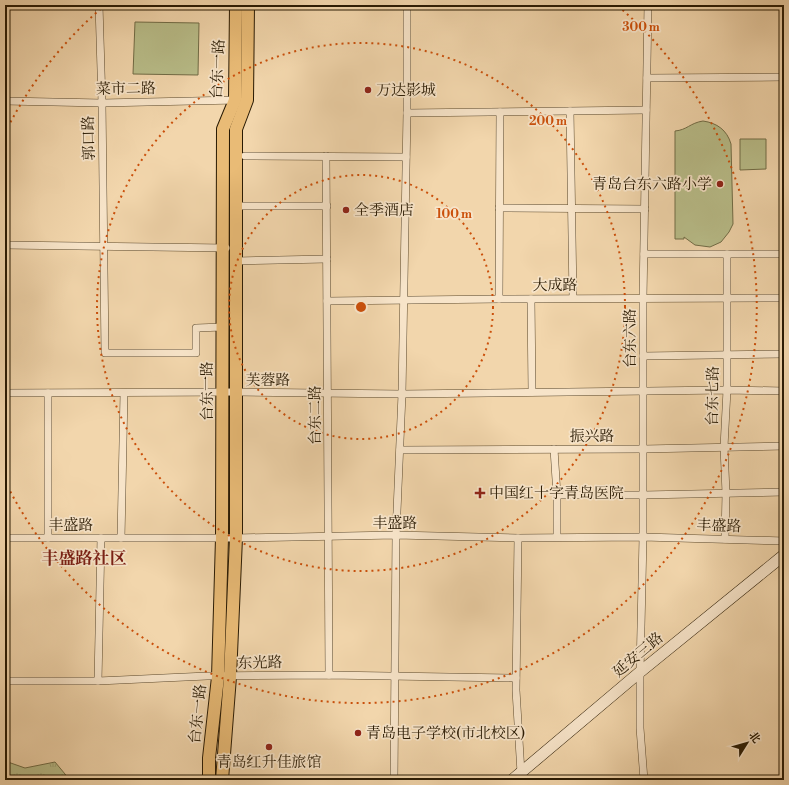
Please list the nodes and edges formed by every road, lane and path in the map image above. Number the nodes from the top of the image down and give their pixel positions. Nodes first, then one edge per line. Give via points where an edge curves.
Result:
1 (99, 5) edge
2 (236, 5) edge
3 (248, 5) edge
4 (407, 5) edge
5 (648, 5) edge
6 (784, 77) edge
7 (647, 78) junction
8 (241, 100) junction
9 (5, 101) edge
10 (102, 103) junction
11 (646, 110) junction
12 (570, 111) junction
13 (407, 112) junction
14 (500, 112) junction
15 (245, 156) dead end
16 (326, 156) junction
17 (406, 157) junction
18 (236, 206) junction
19 (327, 206) junction
20 (499, 208) junction
21 (572, 209) junction
22 (645, 209) junction
23 (5, 245) edge
24 (104, 246) junction
25 (224, 248) junction
26 (236, 248) junction
27 (644, 254) junction
28 (727, 254) junction
29 (784, 254) edge
30 (327, 259) junction
31 (237, 261) junction
32 (573, 298) junction
33 (643, 298) junction
34 (726, 298) junction
35 (784, 298) edge
36 (499, 299) junction
37 (531, 299) junction
38 (403, 300) junction
39 (327, 301) junction
40 (223, 327) junction
41 (784, 354) edge
42 (727, 355) junction
43 (643, 356) junction
44 (726, 390) junction
45 (784, 391) edge
46 (236, 392) junction
47 (532, 392) junction
48 (643, 392) junction
49 (5, 393) edge
50 (48, 393) junction
51 (124, 393) junction
52 (223, 393) junction
53 (328, 393) junction
54 (402, 394) junction
55 (784, 446) edge
56 (724, 448) junction
57 (554, 449) junction
58 (643, 449) junction
59 (400, 450) junction
60 (784, 492) edge
61 (726, 493) junction
62 (557, 495) junction
63 (643, 495) junction
64 (396, 535) junction
65 (328, 536) junction
66 (557, 537) junction
67 (643, 537) junction
68 (5, 538) edge
69 (48, 538) junction
70 (101, 538) junction
71 (121, 538) junction
72 (222, 538) junction
73 (236, 538) junction
74 (518, 538) junction
75 (726, 539) junction
76 (784, 541) edge
77 (784, 555) edge
78 (640, 672) junction
79 (329, 675) junction
80 (395, 676) junction
81 (218, 677) junction
82 (230, 677) junction
83 (516, 678) junction
84 (5, 681) edge
85 (98, 681) junction
86 (517, 777) edge
87 (209, 780) edge
88 (222, 780) edge
89 (394, 780) edge
90 (644, 780) edge

1 - 10 street, 郭口路
2 - 8 main road, 台东一路
3 - 8 main road, 台东一路
4 - 13 street
5 - 7 street, 台东六路
6 - 7 street
7 - 11 street, 台东六路
8 - 10 street, 菜市二路
8 - 18 main road, 台东一路 via 236,128
8 - 25 main road, 台东一路 via 224,129
9 - 10 street, 菜市二路
10 - 24 street, 郭口路
11 - 12 street
11 - 22 street, 台东六路
12 - 14 street
12 - 21 street
13 - 14 street
13 - 17 street
14 - 20 street
15 - 16 street
16 - 17 street
16 - 19 street, 台东二路
17 - 38 street
18 - 19 street
18 - 26 main road, 台东一路
19 - 30 street, 台东二路
20 - 21 street
20 - 36 street
21 - 22 street
21 - 32 street
22 - 27 street, 台东六路
23 - 24 street
24 - 25 street
24 - 40 street, 郭口路 via 105,353 196,353 196,328
25 - 26 street
25 - 40 main road, 台东一路
26 - 31 main road, 台东一路
27 - 28 street
27 - 33 street, 台东六路
28 - 29 street
28 - 34 street, 台东七路
30 - 31 street
30 - 39 street, 台东二路
31 - 46 main road, 台东一路
32 - 33 street, 大成路
32 - 37 street, 大成路
33 - 34 street, 大成路
33 - 43 street, 台东六路
34 - 35 street, 大成路
34 - 42 street, 台东七路
36 - 37 street, 大成路
36 - 38 street, 大成路
37 - 47 street
38 - 39 street, 大成路
38 - 54 street
39 - 53 street, 台东二路
40 - 52 main road, 台东一路
41 - 42 street
42 - 43 street
42 - 44 street, 台东七路
43 - 48 street, 台东六路
44 - 45 street, 芙蓉路
44 - 48 street, 芙蓉路
44 - 56 street, 台东七路
46 - 52 street, 芙蓉路
46 - 53 street, 芙蓉路
46 - 73 main road, 台东一路
47 - 48 street, 芙蓉路
47 - 54 street, 芙蓉路
48 - 58 street, 台东六路
49 - 50 street, 芙蓉路
50 - 51 street, 芙蓉路
50 - 69 street
51 - 52 street, 芙蓉路
51 - 71 street
52 - 72 main road, 台东一路
53 - 54 street, 芙蓉路
53 - 65 street, 台东二路
54 - 59 street
55 - 56 street, 振兴路
56 - 58 street, 振兴路
56 - 61 street, 台东七路
57 - 58 street, 振兴路
57 - 59 street, 振兴路
57 - 62 street
58 - 63 street, 台东六路
59 - 64 street
60 - 61 street
61 - 63 street
61 - 75 street, 台东七路
62 - 63 street
62 - 66 street
63 - 67 street, 台东六路
64 - 65 street, 丰盛路
64 - 74 street, 丰盛路
64 - 80 street
65 - 73 street, 丰盛路
65 - 79 street, 台东二路
66 - 67 street, 丰盛路
66 - 74 street, 丰盛路
67 - 75 street, 丰盛路
67 - 78 street, 台东六路
68 - 69 street, 丰盛路
69 - 70 street, 丰盛路
70 - 71 street, 丰盛路
70 - 85 street
71 - 72 street, 丰盛路
72 - 73 street, 丰盛路
72 - 81 main road, 台东一路
73 - 82 main road, 台东一路
74 - 83 street
75 - 76 street, 丰盛路
77 - 78 main road, 延安三路
78 - 86 main road, 延安三路
78 - 90 street, 台东六路 via 640,728
79 - 80 street, 东光路
79 - 82 street, 东光路
80 - 83 street, 东光路
80 - 89 street
81 - 82 street, 东光路
81 - 85 street, 东光路
81 - 87 main road, 台东一路
82 - 88 main road, 台东一路
83 - 86 street
84 - 85 street, 东光路

